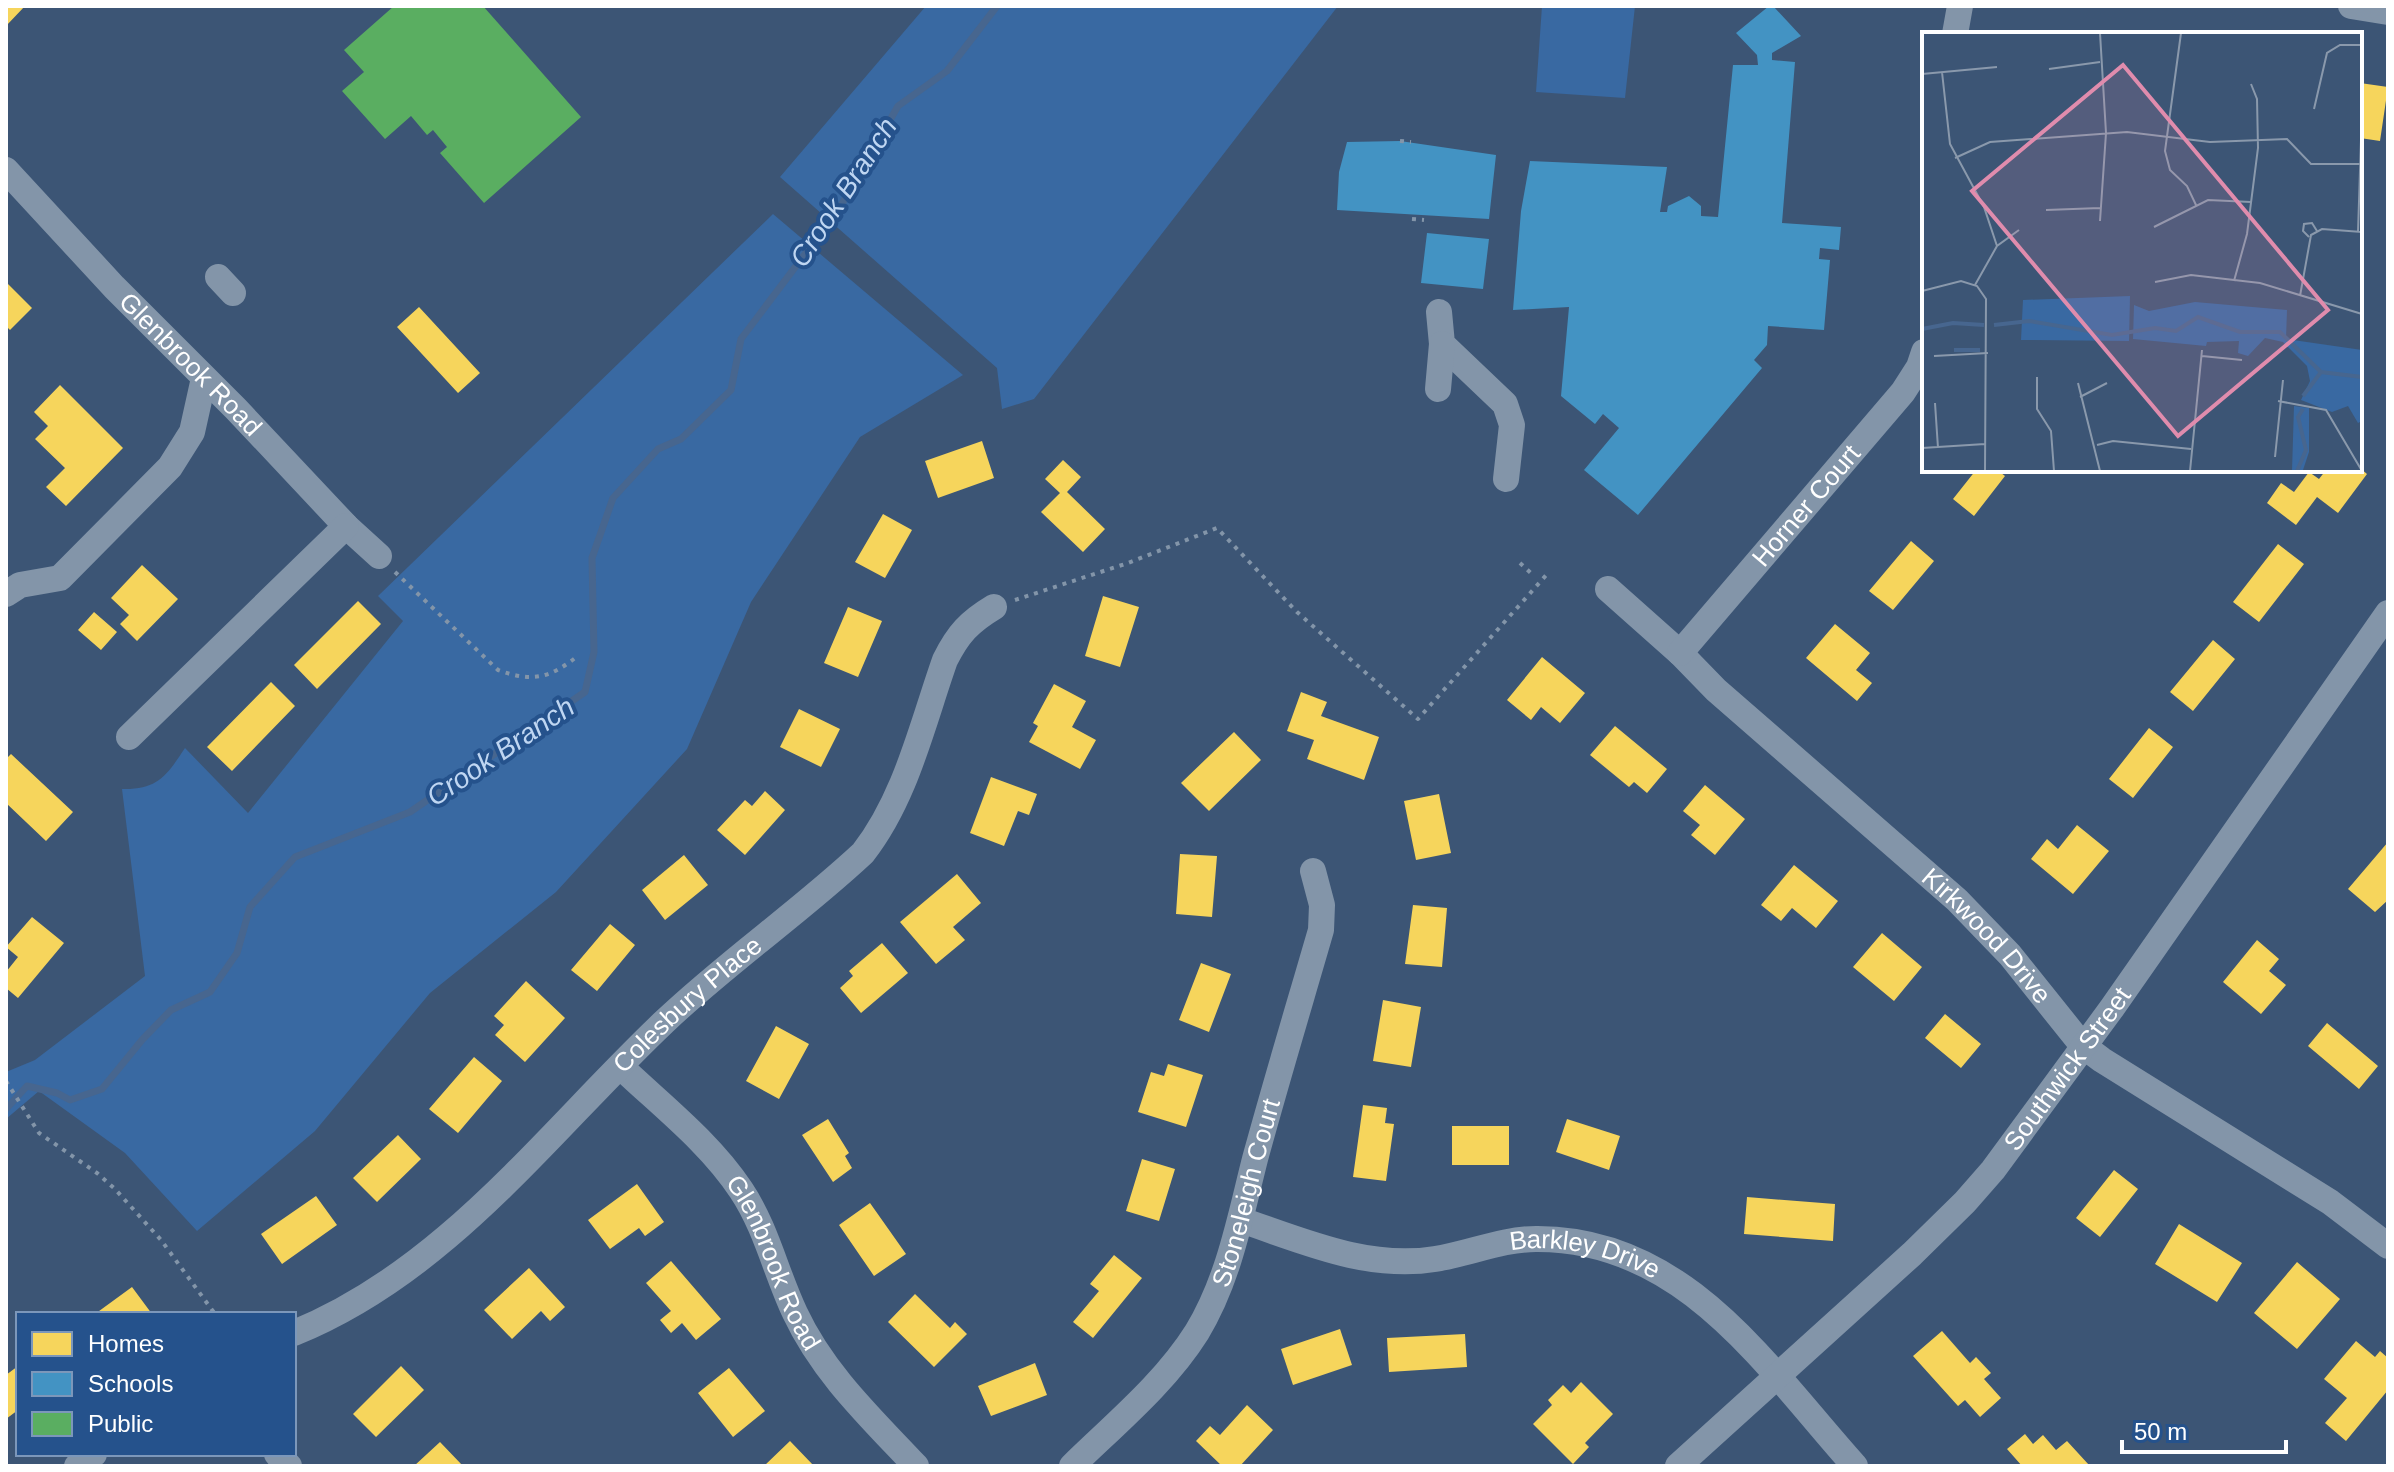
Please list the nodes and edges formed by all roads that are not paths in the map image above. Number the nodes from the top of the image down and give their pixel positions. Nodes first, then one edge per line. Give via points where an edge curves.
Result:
1 (1960, 6) edge
2 (2351, 6) edge
3 (2388, 12) edge
4 (1955, 32) edge
5 (6, 170) edge
6 (1439, 312) dead end
7 (1442, 344) junction
8 (1922, 358) edge
9 (204, 378) junction
10 (1438, 389) dead end
11 (1506, 479) dead end
12 (346, 526) junction
13 (379, 556) road end
14 (11, 586) edge
15 (1608, 589) dead end
16 (994, 607) road end
17 (2388, 613) edge
18 (1680, 653) junction
19 (129, 737) dead end
20 (1313, 871) dead end
21 (2082, 1045) junction
22 (621, 1067) junction
23 (1241, 1220) junction
24 (2388, 1246) edge
25 (296, 1332) edge
26 (1776, 1376) junction
27 (916, 1466) edge
28 (1072, 1466) edge
29 (1678, 1466) edge
30 (1855, 1466) edge

1 - 4 street
2 - 3 street
5 - 9 street, Glenbrook Road
6 - 7 street
7 - 10 street
7 - 11 street via 1505,404 1512,425
8 - 18 street, Horner Court via 1903,392
9 - 12 street, Glenbrook Road
9 - 14 street via 192,432 170,467 60,578
12 - 13 street, Glenbrook Road
12 - 19 street
15 - 18 street, Kirkwood Drive
16 - 22 street, Colesbury Place via 971,620 953,644 896,800 863,853 692,996
17 - 21 street, Southwick Street
18 - 21 street, Kirkwood Drive via 1957,900 2010,955
20 - 23 street, Stoneleigh Court via 1322,905 1321,930
21 - 24 street, Kirkwood Drive via 2330,1202
21 - 26 street, Southwick Street via 2028,1125 1965,1202
22 - 25 street, Colesbury Place via 481,1208 421,1257 339,1312
22 - 27 street, Glenbrook Road via 726,1169 750,1204 810,1342 829,1371
23 - 26 street, Barkley Drive via 1325,1249 1391,1261 1437,1259 1533,1239 1596,1247 1647,1266 1697,1295
23 - 28 street, Stoneleigh Court via 1210,1306 1189,1343
26 - 29 street, Southwick Street
26 - 30 street, Barkley Drive

